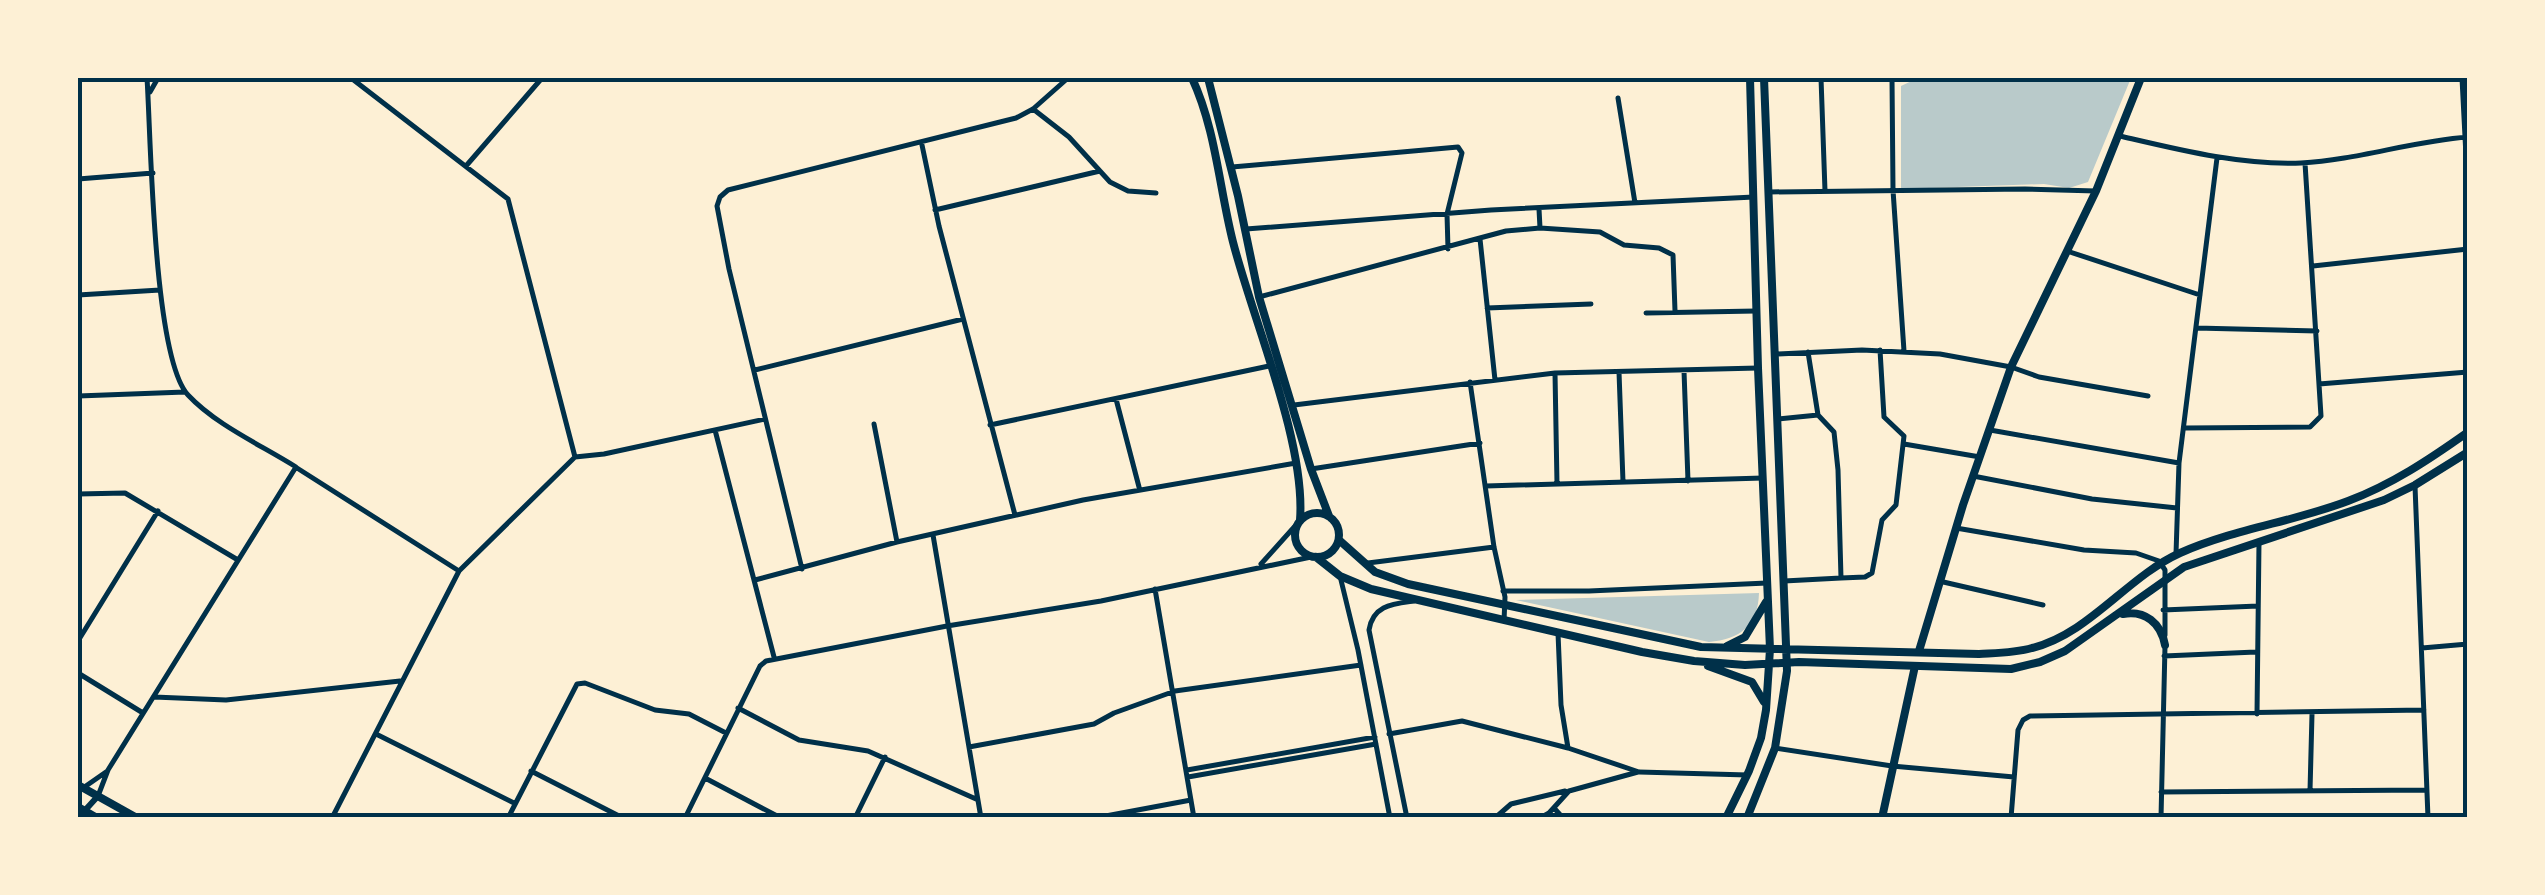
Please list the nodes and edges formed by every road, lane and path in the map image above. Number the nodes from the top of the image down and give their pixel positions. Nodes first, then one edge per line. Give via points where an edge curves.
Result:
1 (148, 78) edge
2 (158, 78) edge
3 (351, 78) edge
4 (530, 78) edge
5 (1068, 78) edge
6 (1192, 78) edge
7 (1208, 78) edge
8 (1750, 78) edge
9 (1764, 78) edge
10 (1820, 78) edge
11 (1892, 78) edge
12 (2142, 78) edge
13 (2462, 78) edge
14 (539, 80) edge
15 (148, 94) junction
16 (1618, 98) dead end
17 (1033, 109) junction
18 (2120, 136) junction
19 (2466, 137) edge
20 (922, 143) junction
21 (2218, 158) junction
22 (2305, 163) junction
23 (466, 166) junction
24 (1231, 168) junction
25 (1100, 171) junction
26 (153, 173) junction
27 (78, 179) edge
28 (1893, 190) junction
29 (1825, 191) junction
30 (2096, 191) junction
31 (1156, 192) dead end
32 (1770, 192) junction
33 (2468, 195) edge
34 (1755, 198) junction
35 (1635, 203) junction
36 (1539, 208) junction
37 (935, 210) junction
38 (1447, 214) junction
39 (1540, 228) junction
40 (1243, 229) junction
41 (1480, 238) junction
42 (1448, 248) junction
43 (2468, 249) edge
44 (2067, 251) junction
45 (2313, 266) junction
46 (160, 290) junction
47 (78, 295) edge
48 (2200, 296) junction
49 (1259, 297) junction
50 (1591, 304) dead end
51 (1487, 308) junction
52 (1756, 311) junction
53 (1646, 312) dead end
54 (1675, 312) junction
55 (963, 319) junction
56 (2196, 328) junction
57 (2317, 331) junction
58 (1880, 350) junction
59 (1904, 351) junction
60 (1808, 352) junction
61 (1774, 354) junction
62 (1269, 366) junction
63 (2011, 367) junction
64 (1758, 368) junction
65 (756, 370) junction
66 (1684, 371) junction
67 (1619, 372) junction
68 (2468, 372) edge
69 (1555, 374) junction
70 (1495, 380) junction
71 (1470, 382) junction
72 (2319, 384) junction
73 (185, 392) junction
74 (78, 396) edge
75 (2148, 396) dead end
76 (1116, 398) junction
77 (1294, 405) junction
78 (1818, 415) junction
79 (1777, 418) junction
80 (765, 419) junction
81 (874, 424) dead end
82 (990, 425) junction
83 (2185, 428) junction
84 (715, 430) junction
85 (1989, 430) junction
86 (2468, 432) edge
87 (1480, 443) junction
88 (1904, 444) junction
89 (2468, 452) edge
90 (575, 457) junction
91 (1980, 457) junction
92 (2180, 462) junction
93 (1296, 463) junction
94 (296, 467) junction
95 (1311, 469) junction
96 (1973, 476) junction
97 (1763, 478) junction
98 (1688, 481) junction
99 (1622, 482) junction
100 (1557, 484) junction
101 (2415, 485) junction
102 (1486, 486) junction
103 (1140, 488) junction
104 (78, 494) edge
105 (2176, 508) junction
106 (158, 511) junction
107 (1015, 515) junction
108 (1329, 516) junction
109 (1298, 522) junction
110 (1956, 528) junction
111 (933, 533) junction
112 (1339, 540) junction
113 (2259, 540) junction
114 (897, 542) junction
115 (1494, 547) junction
116 (2176, 554) junction
117 (1314, 557) junction
118 (238, 560) junction
119 (1363, 563) junction
120 (2163, 563) junction
121 (1259, 566) junction
122 (802, 570) junction
123 (459, 571) junction
124 (1340, 576) junction
125 (1841, 578) junction
126 (756, 580) junction
127 (2166, 580) junction
128 (1781, 581) junction
129 (1939, 582) junction
130 (1767, 583) junction
131 (1155, 589) junction
132 (1504, 591) junction
133 (1768, 598) junction
134 (1416, 600) junction
135 (1505, 604) junction
136 (2043, 605) dead end
137 (2258, 606) junction
138 (2163, 610) junction
139 (2119, 615) junction
140 (1504, 621) junction
141 (947, 626) junction
142 (1558, 633) junction
143 (78, 641) edge
144 (2468, 644) edge
145 (2165, 645) junction
146 (1716, 648) junction
147 (1786, 648) junction
148 (2422, 648) junction
149 (1770, 649) junction
150 (1919, 652) junction
151 (2258, 652) junction
152 (2164, 656) junction
153 (774, 657) junction
154 (1694, 660) junction
155 (1787, 662) junction
156 (1769, 663) junction
157 (1361, 665) junction
158 (1915, 666) junction
159 (78, 673) edge
160 (400, 681) junction
161 (1175, 691) junction
162 (154, 697) junction
163 (738, 708) junction
164 (1766, 710) junction
165 (2424, 710) junction
166 (143, 714) junction
167 (2257, 714) junction
168 (2312, 714) junction
169 (2163, 716) junction
170 (726, 733) junction
171 (377, 734) junction
172 (1389, 734) junction
173 (1375, 741) junction
174 (970, 747) junction
175 (1568, 748) junction
176 (1775, 748) junction
177 (886, 756) junction
178 (1892, 766) junction
179 (108, 770) junction
180 (531, 771) junction
181 (1639, 772) junction
182 (1188, 773) junction
183 (1748, 775) junction
184 (2014, 777) junction
185 (704, 778) junction
186 (79, 789) edge
187 (1569, 790) junction
188 (2427, 790) junction
189 (2161, 792) junction
190 (2310, 792) junction
191 (98, 796) junction
192 (977, 800) junction
193 (1192, 800) junction
194 (514, 802) junction
195 (1554, 808) junction
196 (80, 812) edge
197 (1747, 817) edge
198 (97, 818) edge
199 (137, 818) edge
200 (332, 818) edge
201 (508, 818) edge
202 (623, 818) edge
203 (684, 818) edge
204 (781, 818) edge
205 (855, 818) edge
206 (981, 818) edge
207 (1095, 818) edge
208 (1194, 818) edge
209 (1390, 818) edge
210 (1407, 818) edge
211 (1495, 818) edge
212 (1540, 818) edge
213 (1563, 818) edge
214 (1726, 818) edge
215 (1882, 818) edge
216 (2011, 818) edge
217 (2161, 818) edge
218 (2428, 818) edge

1 - 15 street
2 - 15 street
3 - 23 street
4 - 14 street
5 - 17 street
6 - 62 main road
7 - 24 main road
8 - 34 main road
9 - 32 main road
10 - 29 street
11 - 28 street
12 - 18 main road
13 - 19 street
14 - 23 street
15 - 26 street
16 - 35 street
17 - 20 street
17 - 25 street
18 - 21 street
18 - 30 main road
19 - 22 street
19 - 33 street
20 - 37 street
20 - 65 street via 720,197 729,269
21 - 22 street
21 - 48 street
22 - 45 street
23 - 90 street via 508,199
24 - 38 street via 1458,147 1462,154
24 - 40 main road
25 - 31 street via 1128,192
25 - 37 street
26 - 27 street
26 - 46 street
28 - 29 street
28 - 30 street
28 - 59 street
29 - 32 street
30 - 44 main road
32 - 61 main road
34 - 35 street
34 - 52 main road
35 - 36 street
36 - 38 street
36 - 39 street
37 - 55 street
38 - 40 street
38 - 42 street
39 - 41 street
39 - 54 street via 1600,232 1628,247 1666,250 1673,255
40 - 49 main road
41 - 42 street
41 - 51 street
42 - 49 street
43 - 45 street
44 - 48 street
44 - 63 main road
45 - 57 street
46 - 47 street
46 - 73 street via 171,361
48 - 56 street
49 - 77 main road
50 - 51 street
51 - 70 street
52 - 54 street
52 - 64 main road
53 - 54 street
55 - 65 street
55 - 82 street
56 - 57 street
56 - 83 street
57 - 72 street
58 - 59 street
58 - 60 street
58 - 88 street via 1883,413 1902,432
59 - 63 street
60 - 61 street
60 - 78 street
61 - 79 main road
62 - 76 street
62 - 93 main road
63 - 75 street
63 - 85 main road
64 - 66 street
64 - 97 main road
65 - 80 street
66 - 67 street
66 - 98 street
67 - 69 street
67 - 99 street
68 - 72 street
69 - 70 street
69 - 100 street
70 - 71 street
71 - 77 street
71 - 87 street
72 - 83 street via 2320,416 2310,427
73 - 74 street
73 - 94 street
76 - 82 street
76 - 103 street
77 - 95 main road
78 - 79 street
78 - 125 street via 1834,432
79 - 128 main road
80 - 84 street
80 - 122 street
81 - 114 street
82 - 107 street
83 - 92 street
84 - 90 street
84 - 126 street
85 - 91 main road
85 - 92 street
86 - 116 main road via 2348,502
87 - 95 street
87 - 102 street
88 - 91 street
88 - 125 street via 1896,505 1882,520 1872,572
89 - 101 main road
90 - 123 street
91 - 96 main road
92 - 105 street
93 - 103 street
93 - 109 main road
94 - 118 street
94 - 123 street
95 - 108 main road
96 - 105 street
96 - 110 main road
97 - 98 street
97 - 130 main road
98 - 99 street
99 - 100 street
100 - 102 street
101 - 113 main road
101 - 148 street
102 - 115 street
103 - 107 street
104 - 106 street via 126,494
105 - 116 street
106 - 118 street
106 - 143 street
107 - 111 street
108 - 109 main road via 1314,512
108 - 112 main road
109 - 117 main road via 1296,544
109 - 121 street
110 - 120 street via 2136,553
110 - 129 main road
111 - 114 street
111 - 141 street
112 - 117 main road
112 - 119 main road
113 - 127 main road
113 - 137 street
114 - 122 street
115 - 119 street
115 - 132 street
116 - 120 main road
117 - 121 street
117 - 124 main road
118 - 162 street
119 - 135 main road via 1408,584
120 - 127 street
120 - 150 main road via 2034,648
121 - 131 street
122 - 126 street
123 - 160 street
124 - 134 main road
124 - 157 street
125 - 128 street
126 - 153 street
127 - 138 street
127 - 139 main road
128 - 147 main road
129 - 136 street
129 - 150 main road
130 - 132 street
130 - 133 main road
131 - 141 street
131 - 161 street
132 - 135 street
133 - 146 main road via 1745,637
133 - 149 main road
134 - 140 main road
134 - 172 street via 1381,608 1370,620
135 - 140 street
135 - 146 main road
137 - 138 street
137 - 151 street
138 - 145 street
139 - 145 main road via 2146,616 2158,625
139 - 158 main road via 2040,662 1986,670
140 - 142 main road
141 - 153 street
141 - 174 street
142 - 154 main road
142 - 175 street
144 - 148 street
145 - 152 street
146 - 149 main road
147 - 149 main road
147 - 150 main road
147 - 155 main road
148 - 165 street
149 - 156 main road
151 - 152 street
151 - 167 street
152 - 169 street
153 - 163 street via 760,666
154 - 156 main road
154 - 164 main road via 1752,682
155 - 156 main road
155 - 158 main road
155 - 176 main road
156 - 164 main road
157 - 161 street
157 - 173 street
158 - 178 main road
159 - 166 street
160 - 162 street via 226,700
160 - 171 street
161 - 174 street via 1094,724
161 - 182 street
162 - 166 street
163 - 170 street
163 - 177 street via 799,740
164 - 183 main road
165 - 168 street
165 - 188 street
166 - 179 street
167 - 168 street
167 - 169 street
168 - 190 street
169 - 184 street via 2030,716 2018,730
169 - 189 street
170 - 180 street via 689,714 655,710 585,682 577,684
170 - 185 street
171 - 194 street
171 - 200 street
172 - 175 street via 1458,721
172 - 210 street
173 - 182 street
173 - 209 street
174 - 192 street
175 - 181 street
176 - 178 street
176 - 197 main road
177 - 192 street
177 - 205 street
178 - 184 street
178 - 215 main road
179 - 186 street
179 - 191 street
180 - 194 street
180 - 202 street
181 - 183 street
181 - 187 street
182 - 193 street
183 - 214 main road
184 - 216 street
185 - 203 street
185 - 204 street
186 - 191 main road
187 - 195 street
187 - 211 street via 1510,804
188 - 190 street
188 - 218 street
189 - 190 street
189 - 217 street
191 - 196 street
191 - 199 main road
192 - 206 street
193 - 207 street
193 - 208 street
194 - 201 street
195 - 212 street
195 - 213 street
196 - 198 main road

